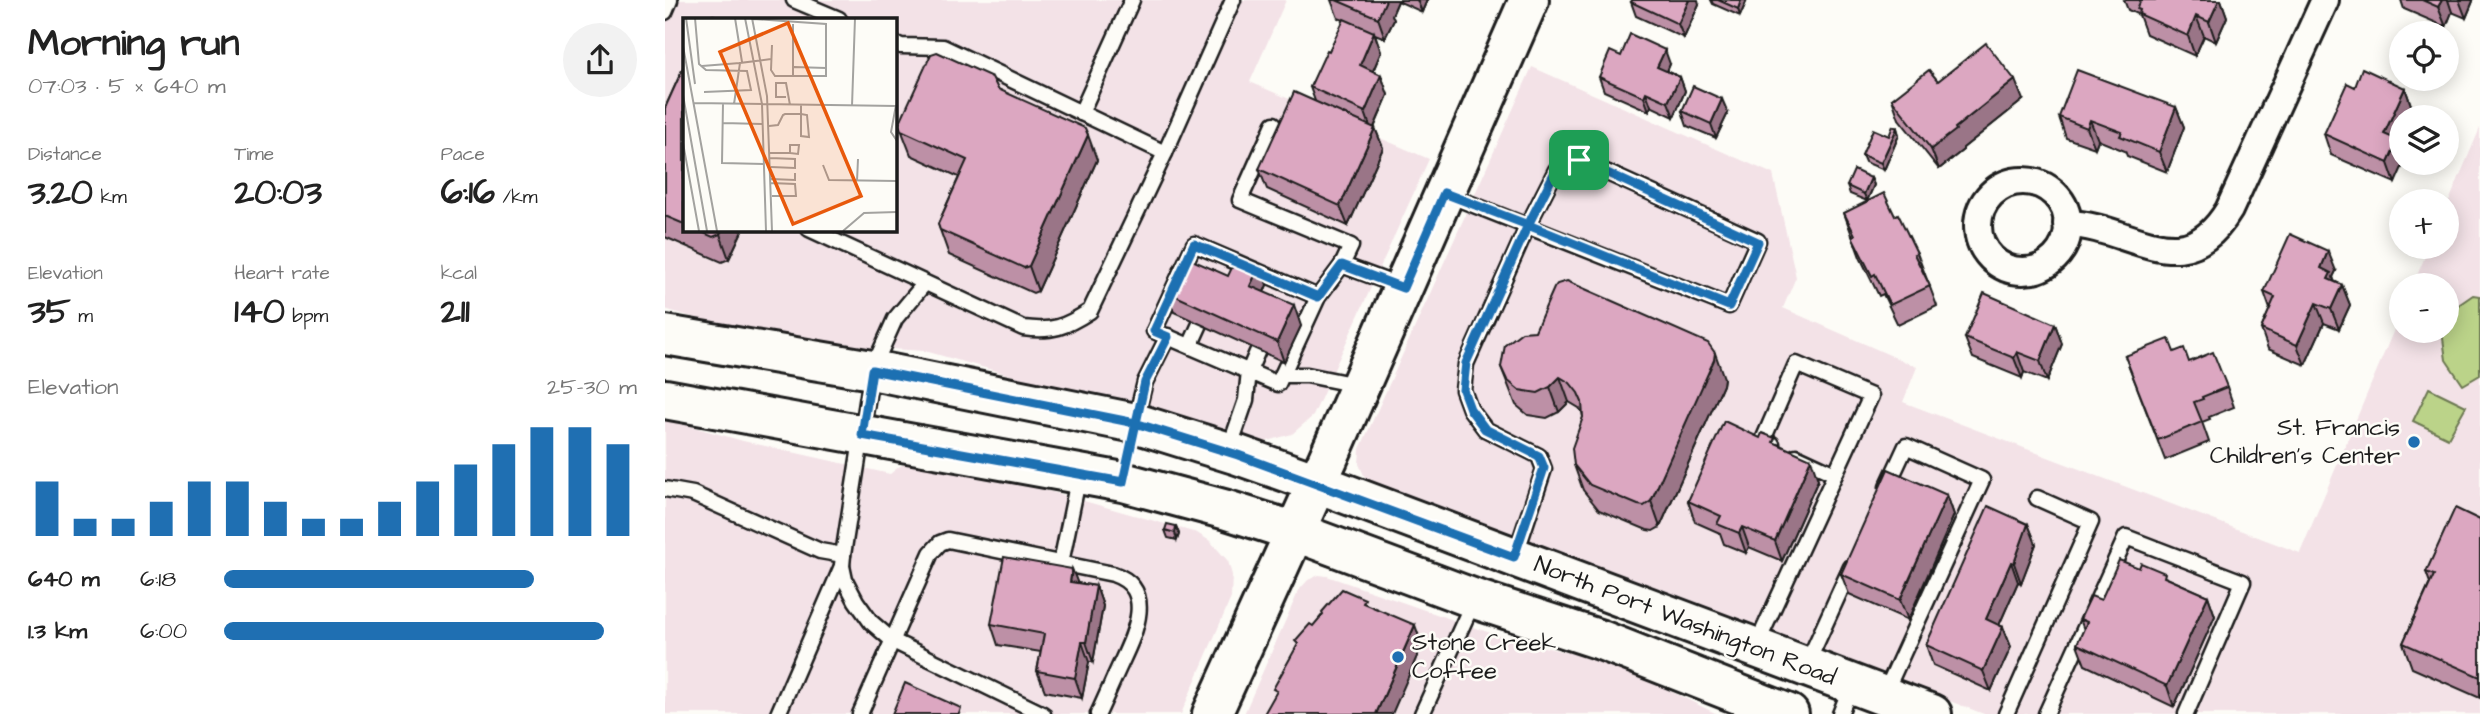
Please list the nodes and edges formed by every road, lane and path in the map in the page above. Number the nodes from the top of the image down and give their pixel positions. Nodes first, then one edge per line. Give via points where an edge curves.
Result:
1 (670, 0) edge
2 (794, 0) edge
3 (1132, 0) edge
4 (1233, 0) edge
5 (1529, 0) edge
6 (2325, 0) edge
7 (665, 12) edge
8 (837, 18) edge
9 (896, 44) edge
10 (1081, 113) junction
11 (1274, 124) dead end
12 (1165, 153) junction
13 (1444, 193) junction
14 (2067, 224) dead end
15 (1528, 225) junction
16 (813, 231) edge
17 (1342, 265) junction
18 (925, 283) junction
19 (1403, 288) junction
20 (1318, 297) junction
21 (1200, 324) edge
22 (665, 335) edge
23 (1168, 337) junction
24 (1189, 346) junction
25 (1258, 350) edge
26 (872, 370) junction
27 (1249, 371) junction
28 (1282, 375) junction
29 (1360, 386) junction
30 (665, 399) edge
31 (1135, 423) junction
32 (862, 435) junction
33 (1228, 452) junction
34 (1835, 474) junction
35 (1079, 475) junction
36 (1123, 482) junction
37 (1317, 484) junction
38 (665, 489) edge
39 (1884, 495) edge
40 (2036, 498) dead end
41 (1293, 531) junction
42 (1856, 556) edge
43 (1514, 557) junction
44 (843, 561) junction
45 (1061, 563) junction
46 (1475, 599) junction
47 (893, 641) junction
48 (1755, 648) junction
49 (1806, 667) junction
50 (1858, 698) edge
51 (778, 714) edge
52 (860, 714) edge
53 (1042, 714) edge
54 (1098, 714) edge
55 (1212, 714) edge
56 (1422, 714) edge
57 (1789, 714) edge
58 (1932, 714) edge
59 (2006, 714) edge
60 (2046, 714) edge
61 (2186, 714) edge

1 - 7 lane
2 - 8 lane
3 - 10 lane
4 - 12 lane
5 - 13 main road
6 - 14 street via 2229,210 2210,236 2192,246 2154,247 2106,230
9 - 10 lane via 943,47
10 - 12 lane
11 - 17 lane via 1240,200 1351,246
12 - 18 lane via 1090,311 1073,322 1046,331 1023,328
13 - 15 lane
13 - 19 main road
15 - 15 lane via 1556,170 1579,160 1758,242 1729,306
15 - 43 lane via 1466,363 1463,390 1485,429 1539,456 1544,468
16 - 18 lane
17 - 19 lane
17 - 20 lane
18 - 26 lane via 895,319
19 - 29 main road
20 - 23 lane via 1229,265 1194,244 1154,331
20 - 28 lane
21 - 24 lane
22 - 26 main road, North Port Washington Road
23 - 24 lane
23 - 31 lane via 1145,382
24 - 27 lane
25 - 27 lane
26 - 31 main road, North Port Washington Road
26 - 32 lane
27 - 28 lane via 1278,384
27 - 33 lane via 1246,400
28 - 29 lane
29 - 37 main road
30 - 32 main road, North Port Washington Road
31 - 33 main road, North Port Washington Road
31 - 36 main road
32 - 35 main road, North Port Washington Road
32 - 44 lane
33 - 37 main road, North Port Washington Road
34 - 34 lane via 1871,397 1797,364 1763,440
34 - 48 lane
35 - 36 main road, North Port Washington Road
35 - 45 lane
36 - 41 main road, North Port Washington Road
37 - 41 main road
37 - 43 main road, North Port Washington Road
38 - 44 lane via 693,494
39 - 50 lane via 1906,446 1982,480
40 - 59 lane via 2091,522
41 - 46 main road, North Port Washington Road
41 - 55 main road
42 - 49 lane
43 - 48 main road, North Port Washington Road
44 - 47 lane via 845,580 856,601
44 - 51 lane
45 - 47 lane via 948,540 940,543 931,553
45 - 54 lane via 1121,577 1138,602 1136,629
46 - 56 lane
46 - 57 main road, North Port Washington Road via 1601,640
47 - 52 lane
47 - 53 lane
48 - 49 main road, North Port Washington Road
49 - 50 main road, North Port Washington Road
50 - 58 main road, North Port Washington Road
60 - 61 lane via 2126,537 2243,582

